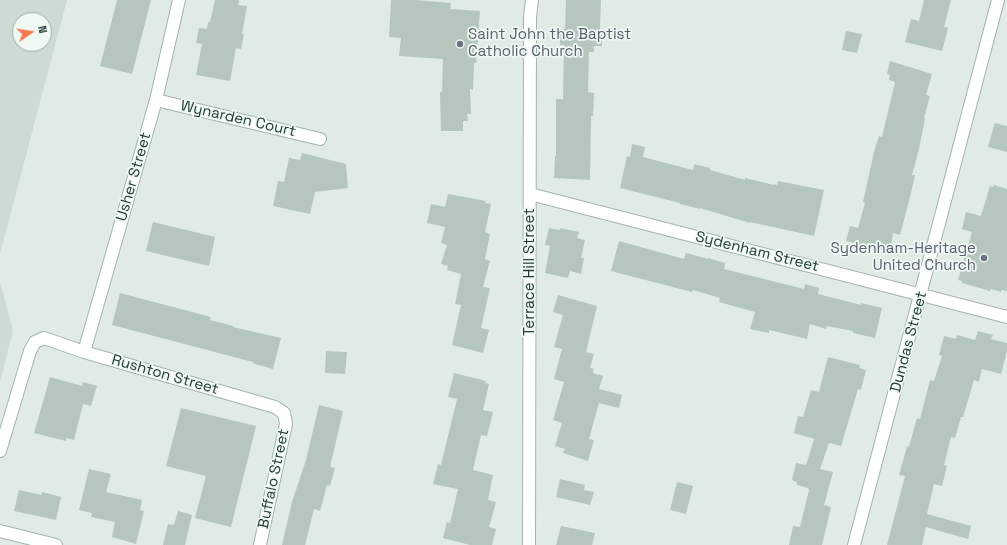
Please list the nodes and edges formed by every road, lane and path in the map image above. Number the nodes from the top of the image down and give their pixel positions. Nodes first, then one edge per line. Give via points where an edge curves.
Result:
1 (179, 0) edge
2 (532, 0) edge
3 (998, 0) edge
4 (156, 100) junction
5 (320, 138) dead end
6 (530, 194) junction
7 (921, 295) junction
8 (1007, 317) edge
9 (84, 352) junction
10 (284, 413) joint
11 (0, 451) edge
12 (0, 531) edge
13 (56, 545) edge
14 (260, 545) edge
15 (529, 545) edge
16 (854, 545) edge

1 - 4 street, Usher Street
2 - 6 street, Terrace Hill Street
3 - 7 street, Dundas Street
4 - 5 street, Wynarden Court
4 - 9 street, Usher Street
6 - 7 street, Sydenham Street
6 - 15 street, Terrace Hill Street
7 - 8 street, Sydenham Street
7 - 16 street, Dundas Street
9 - 10 street, Rushton Street via 275,407
9 - 11 street, Rushton Street via 44,338 35,342 30,351
10 - 14 street, Buffalo Street via 286,424
12 - 13 street

